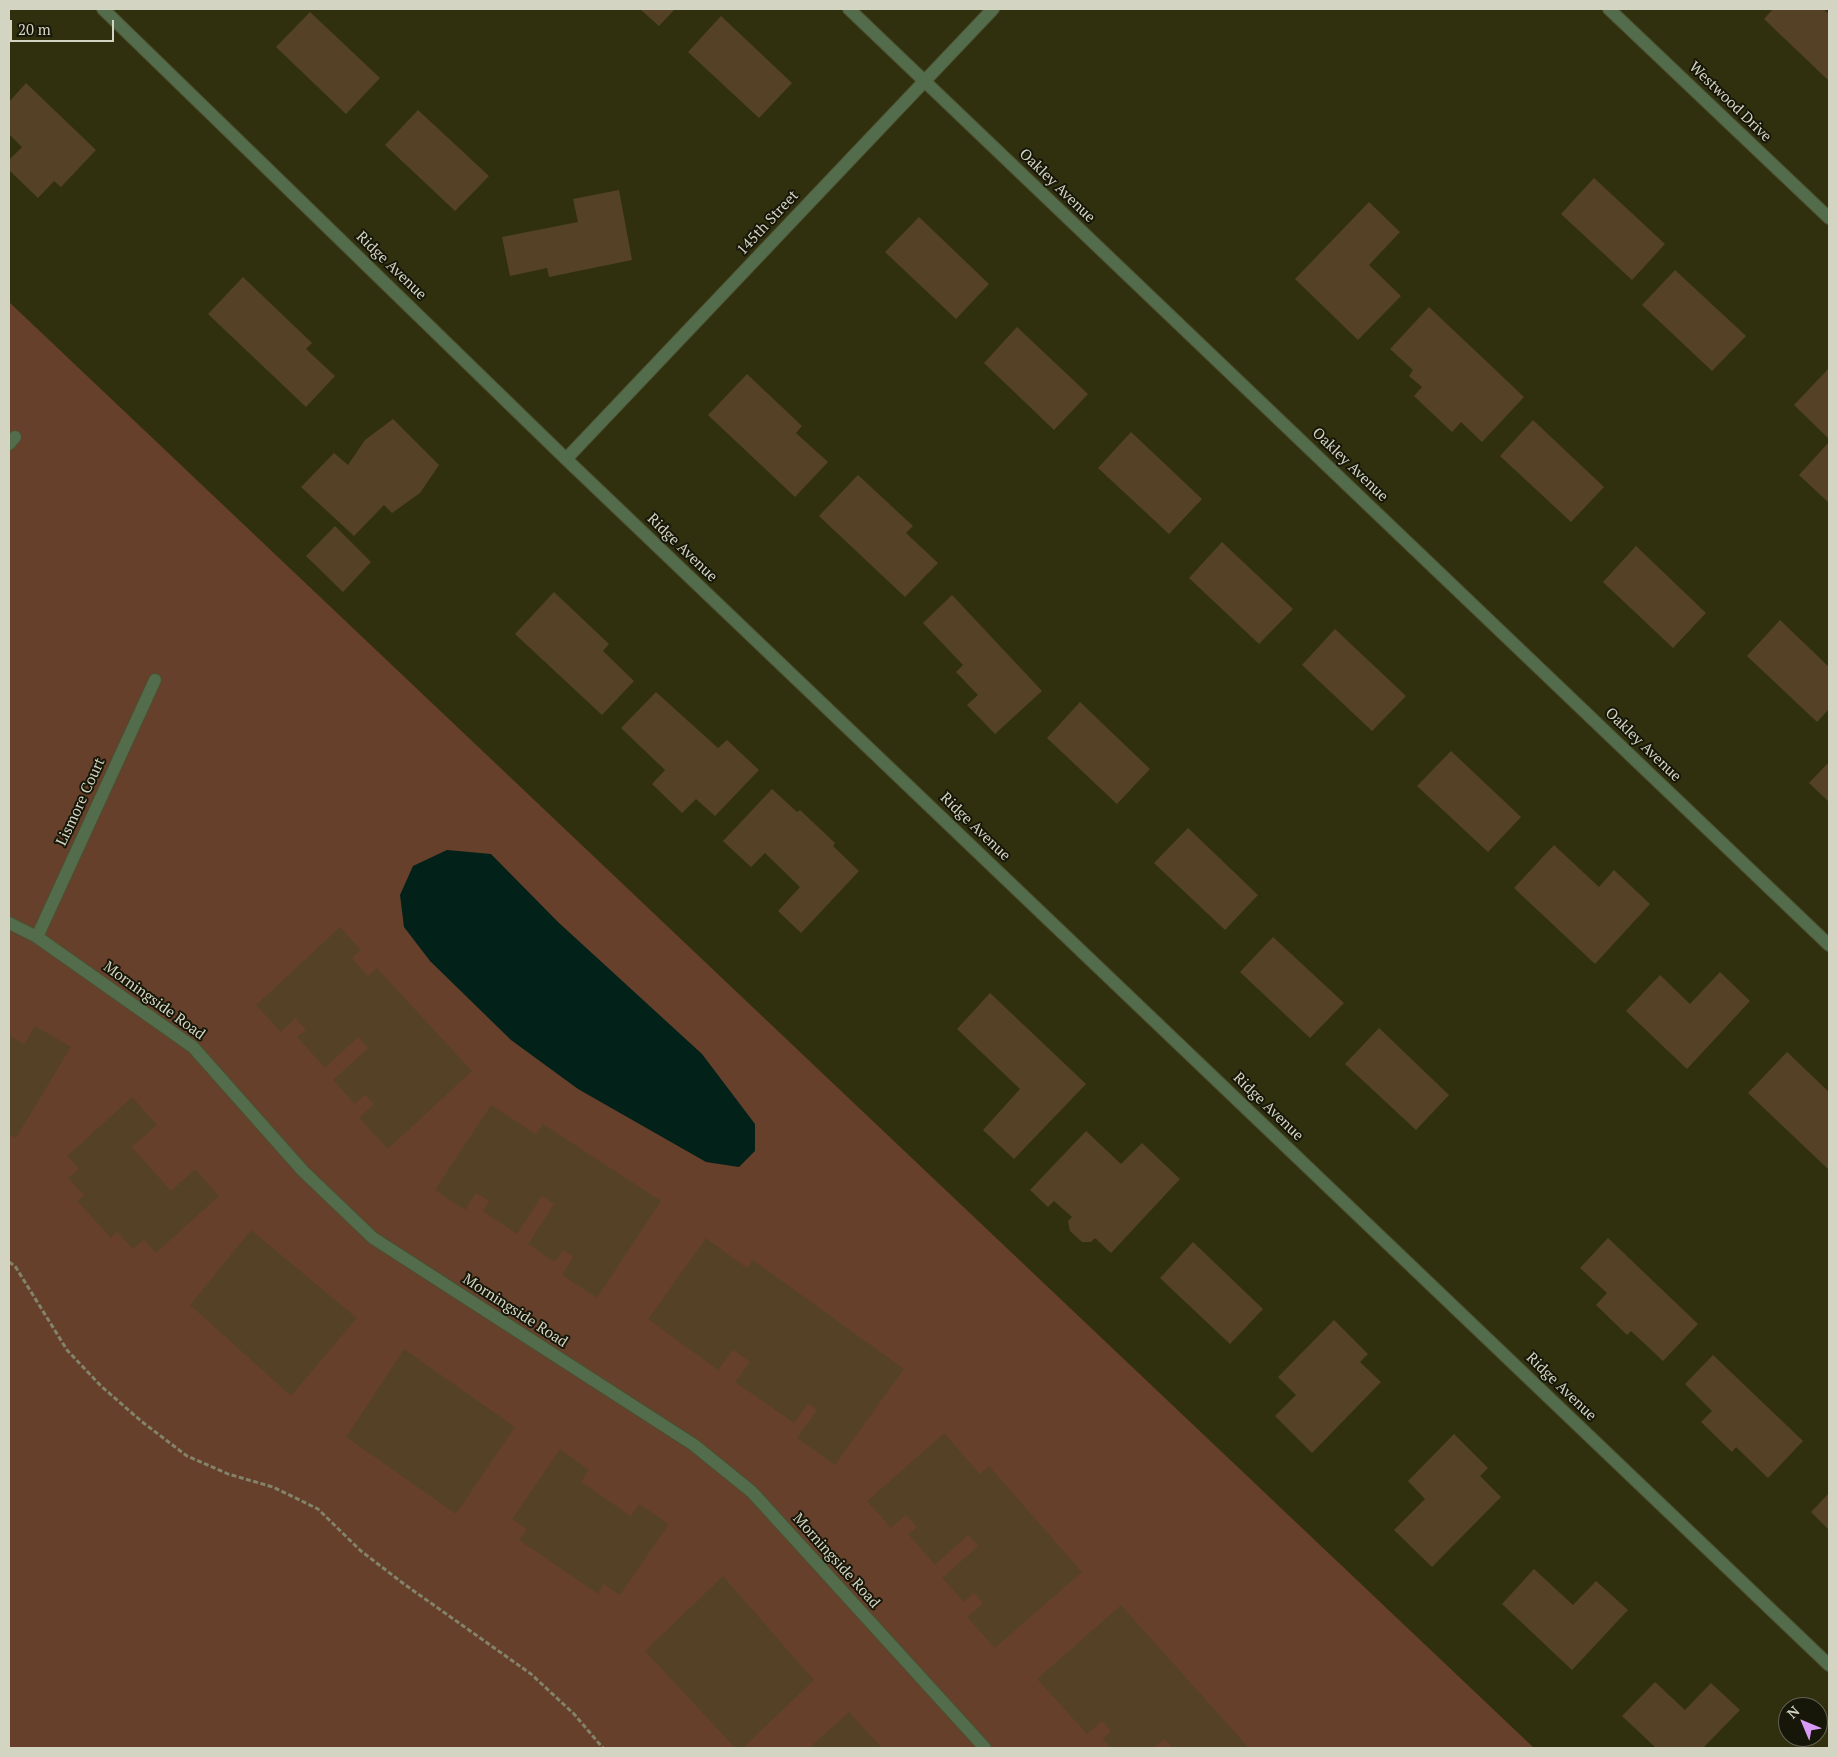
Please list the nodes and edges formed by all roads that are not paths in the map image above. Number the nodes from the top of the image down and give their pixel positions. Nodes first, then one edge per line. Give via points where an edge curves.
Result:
1 (103, 9) edge
2 (849, 9) edge
3 (993, 9) edge
4 (1609, 9) edge
5 (924, 81) junction
6 (1829, 218) edge
7 (566, 460) junction
8 (155, 680) dead end
9 (9, 923) edge
10 (37, 937) junction
11 (1829, 945) edge
12 (1829, 1665) edge
13 (985, 1748) edge

1 - 7 street, Ridge Avenue
2 - 5 street, Oakley Avenue
3 - 5 street, 145th Street
4 - 6 street, Westwood Drive
5 - 7 street, 145th Street
5 - 11 street, Oakley Avenue
7 - 12 street, Ridge Avenue
8 - 10 street, Lismore Court
9 - 10 street, Morningside Road
10 - 13 street, Morningside Road via 193,1048 303,1171 373,1238 694,1445 752,1492

